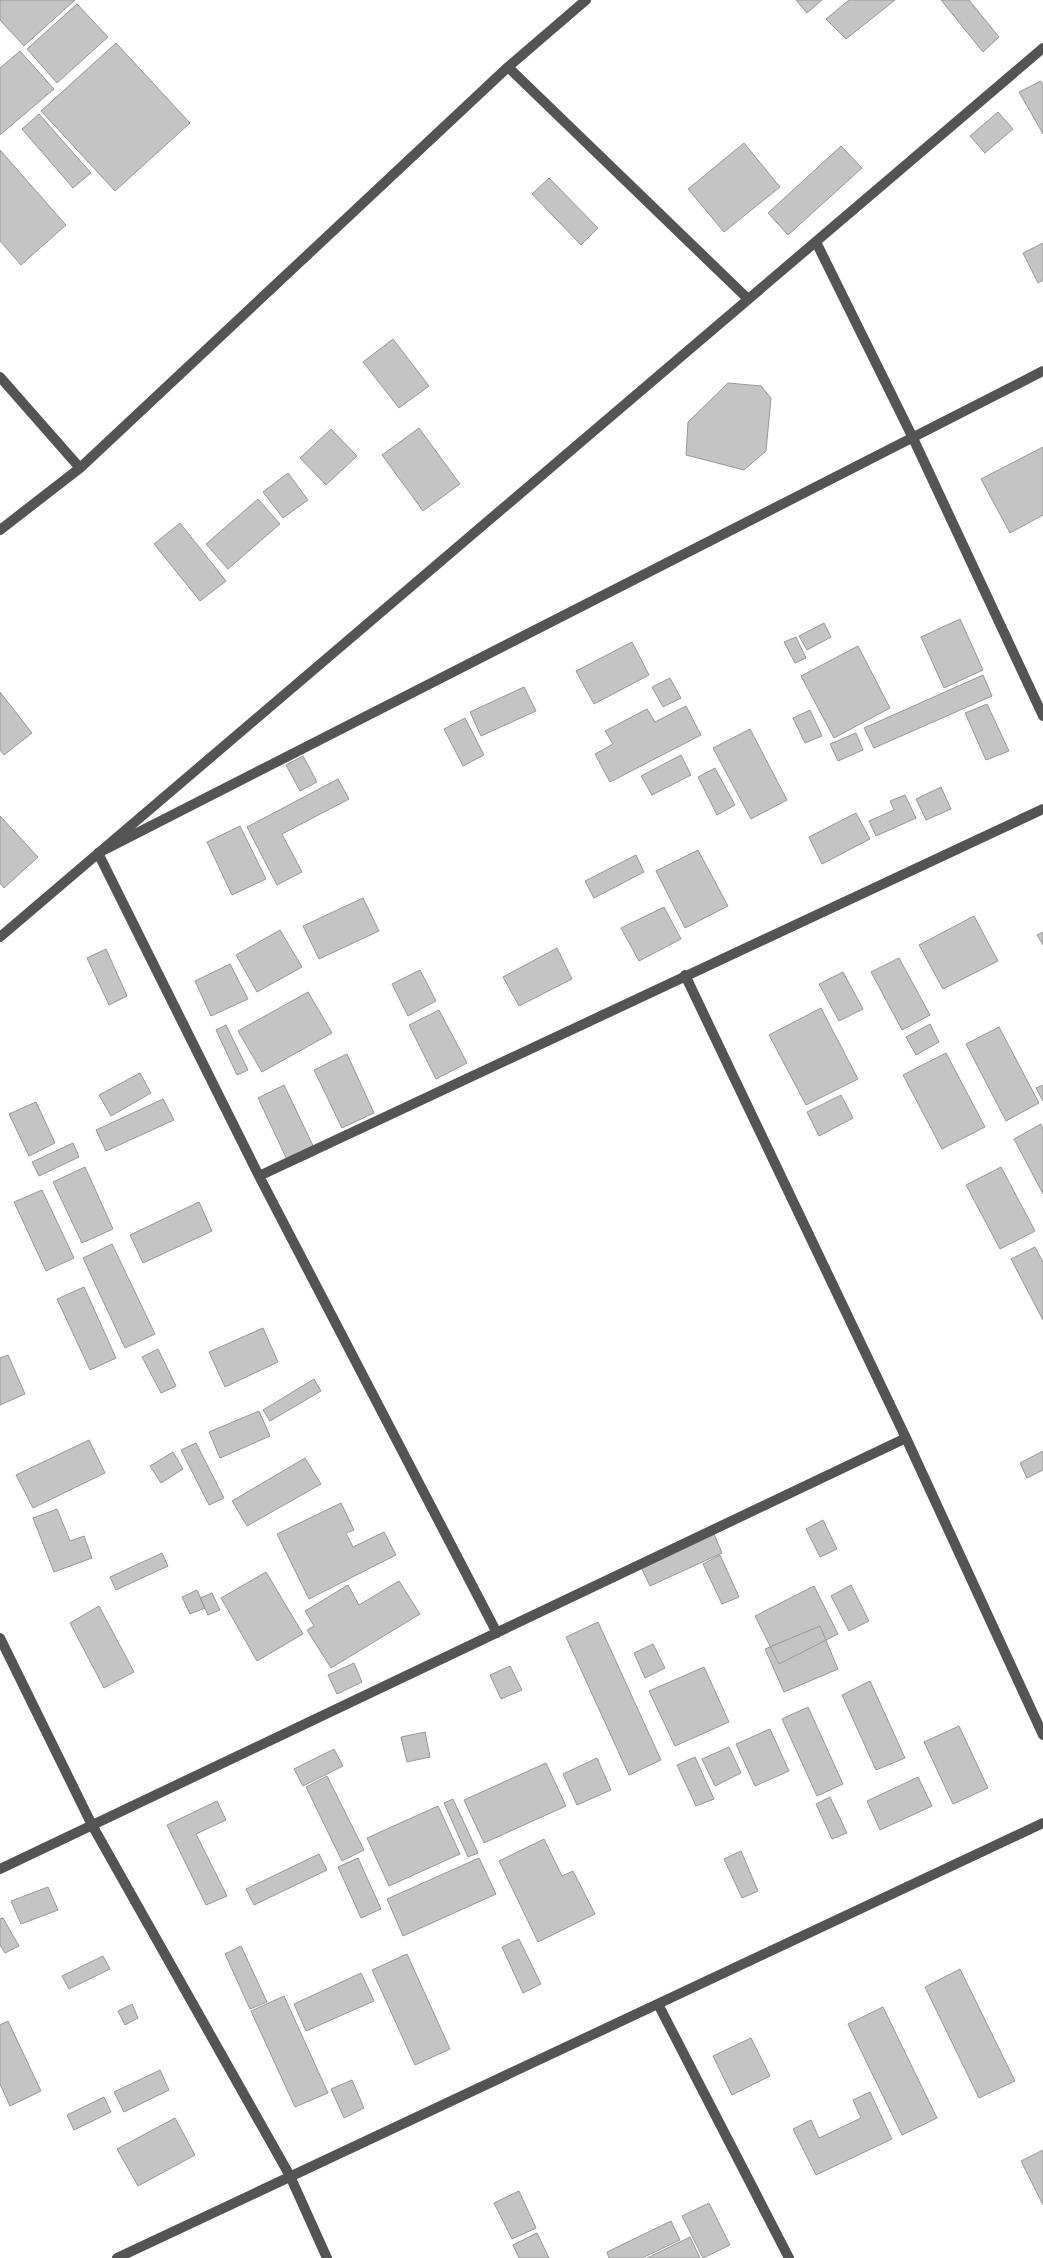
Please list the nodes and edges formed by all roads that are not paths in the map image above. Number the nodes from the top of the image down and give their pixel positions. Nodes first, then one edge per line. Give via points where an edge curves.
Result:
1 (586, 0) edge
2 (1043, 48) edge
3 (508, 67) junction
4 (816, 242) junction
5 (748, 299) junction
6 (1043, 371) edge
7 (0, 377) edge
8 (912, 436) junction
9 (80, 468) junction
10 (0, 530) edge
11 (1043, 716) edge
12 (1043, 808) edge
13 (98, 853) junction
14 (0, 937) edge
15 (685, 975) junction
16 (259, 1176) junction
17 (906, 1438) junction
18 (497, 1633) junction
19 (0, 1638) edge
20 (1043, 1735) edge
21 (1043, 1823) edge
22 (92, 1825) junction
23 (0, 1869) edge
24 (658, 2004) junction
25 (290, 2176) junction
26 (117, 2258) edge
27 (327, 2258) edge
28 (789, 2258) edge

1 - 3 street
2 - 4 street
3 - 5 street
3 - 9 street
4 - 5 street
4 - 8 street
5 - 13 street
6 - 8 street
7 - 9 street
8 - 11 street
8 - 13 street
9 - 10 street
12 - 15 street
13 - 14 street
13 - 16 street
15 - 16 street
15 - 17 street
16 - 18 street
17 - 18 street
17 - 20 street
18 - 22 street
19 - 22 street
21 - 24 street
22 - 23 street
22 - 25 street
24 - 25 street
24 - 28 street
25 - 26 street
25 - 27 street

